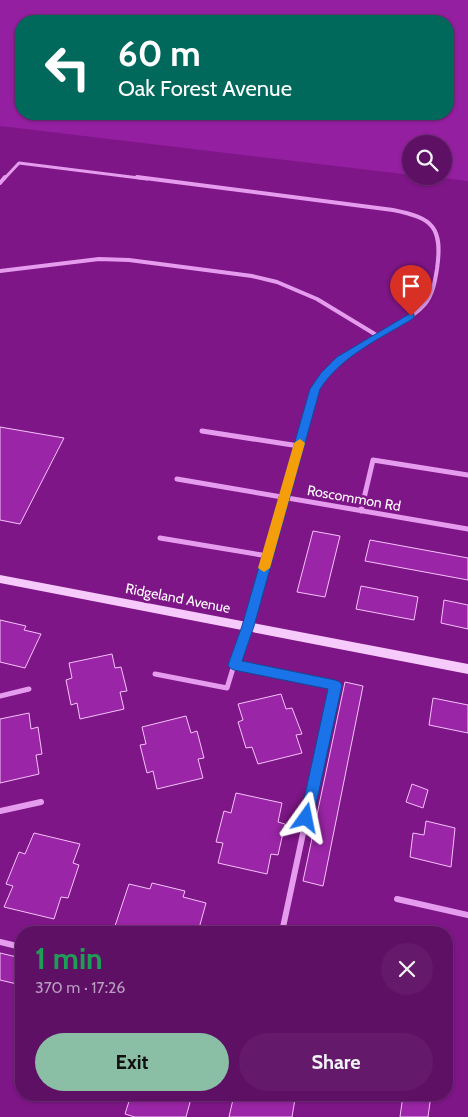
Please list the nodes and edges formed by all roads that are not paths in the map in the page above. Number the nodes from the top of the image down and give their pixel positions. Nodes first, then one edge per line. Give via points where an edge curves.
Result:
1 (0, 183) edge
2 (0, 271) edge
3 (378, 336) junction
4 (202, 431) dead end
5 (298, 446) junction
6 (468, 475) edge
7 (177, 479) dead end
8 (284, 498) junction
9 (361, 511) junction
10 (468, 529) edge
11 (160, 538) dead end
12 (268, 556) junction
13 (0, 579) edge
14 (248, 626) junction
15 (234, 665) junction
16 (468, 669) edge
17 (155, 674) dead end
18 (29, 689) dead end
19 (0, 696) edge
20 (41, 802) dead end
21 (0, 811) edge
22 (397, 899) dead end
23 (468, 916) edge
24 (283, 926) edge
25 (0, 942) edge
26 (15, 946) edge

1 - 3 street via 19,163 368,206 429,221 438,232 440,249 428,299 411,316
2 - 3 street via 99,259 252,276 310,296
3 - 5 street via 341,359 324,375 315,389
4 - 5 street
5 - 8 street
6 - 9 street via 373,460
7 - 8 street, Roscommon Rd
8 - 9 street, Roscommon Rd
8 - 12 street
9 - 10 street, Roscommon Rd
11 - 12 street
12 - 14 street
13 - 14 street, Ridgeland Avenue
14 - 15 street
14 - 16 street, Ridgeland Avenue
15 - 17 street via 227,688
15 - 24 street via 335,685
18 - 19 street
20 - 21 street
22 - 23 street
25 - 26 street

